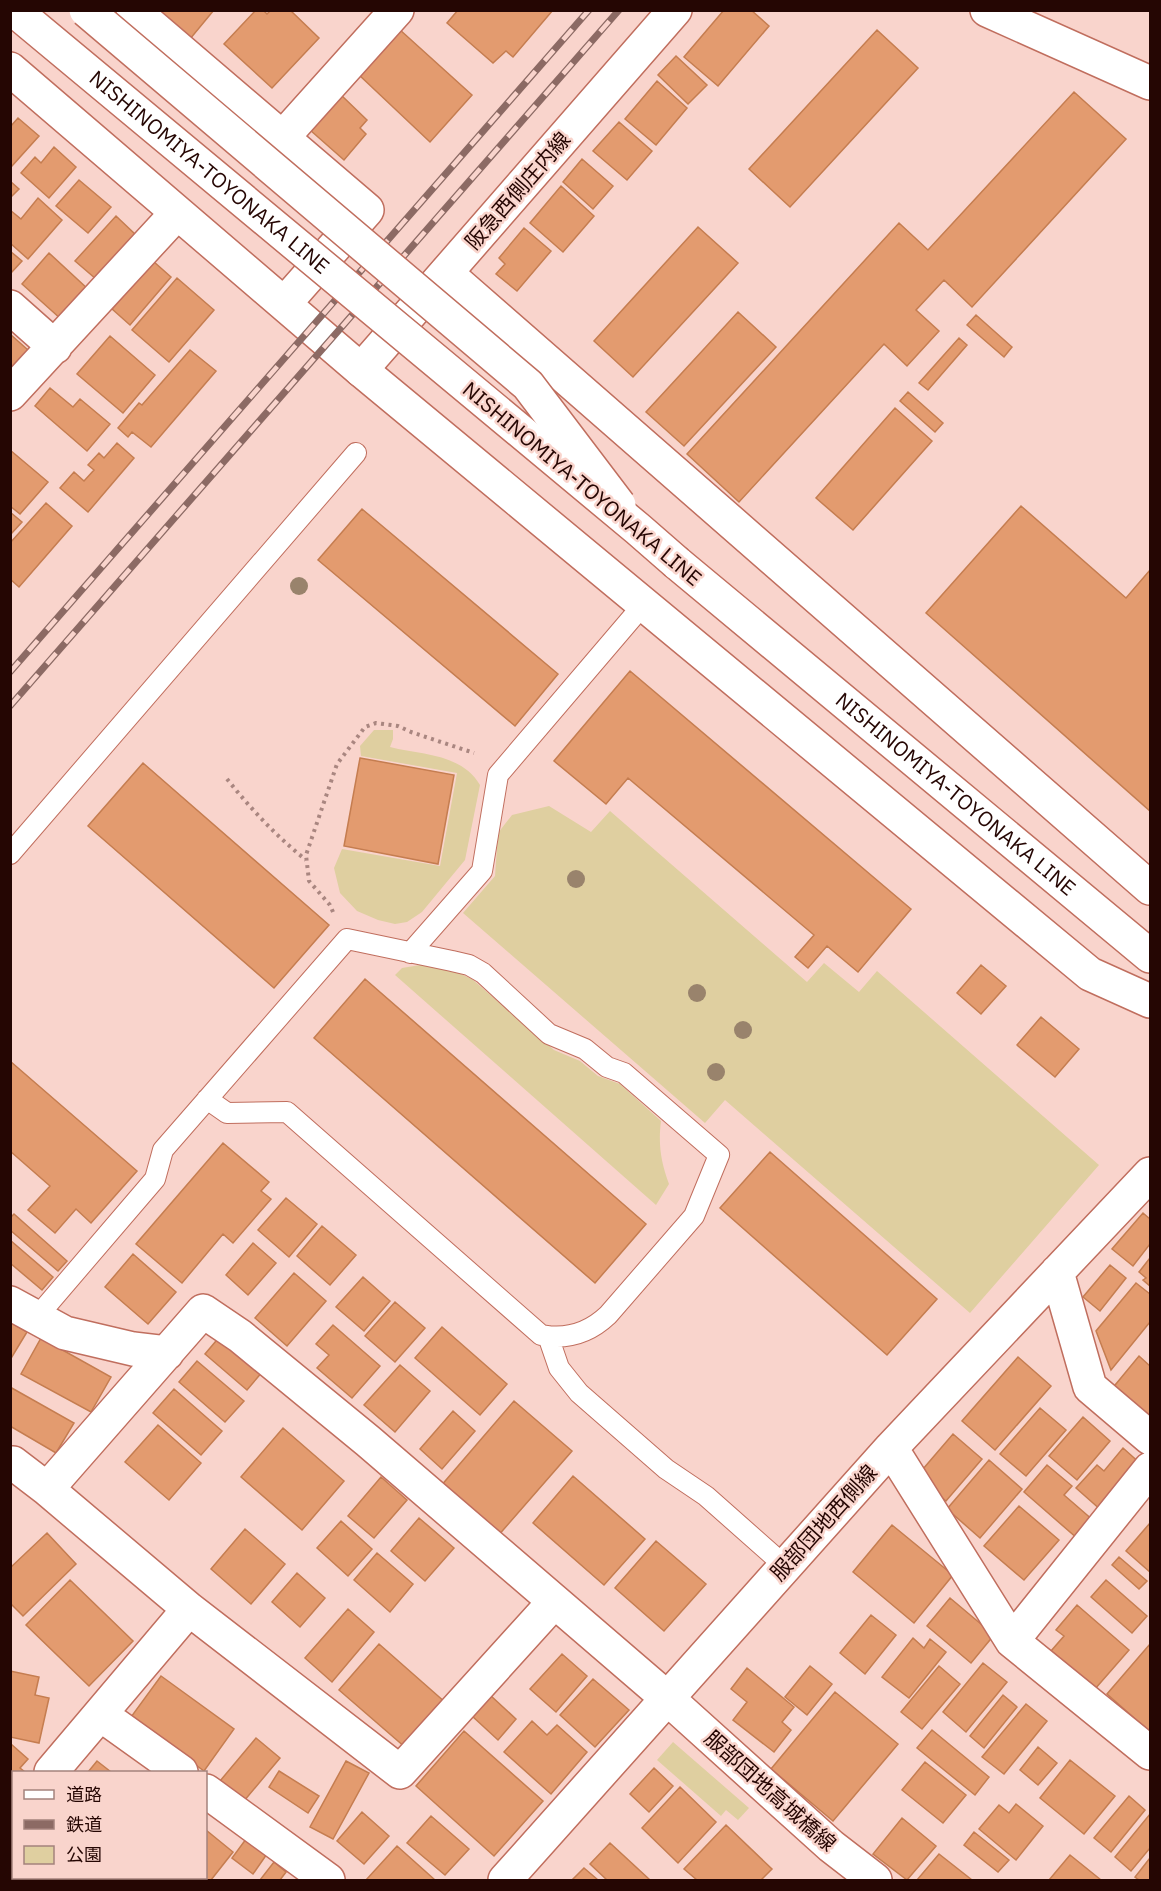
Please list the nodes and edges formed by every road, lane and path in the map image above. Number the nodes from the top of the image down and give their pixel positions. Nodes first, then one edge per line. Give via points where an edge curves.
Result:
1 (14, 10) edge
2 (86, 10) edge
3 (133, 10) edge
4 (397, 10) edge
5 (675, 10) edge
6 (987, 10) edge
7 (10, 69) edge
8 (1150, 82) edge
9 (283, 137) junction
10 (177, 213) junction
11 (446, 273) junction
12 (284, 304) junction
13 (10, 308) edge
14 (55, 347) junction
15 (361, 370) junction
16 (10, 394) edge
17 (356, 453) dead end
18 (638, 529) junction
19 (643, 605) junction
20 (508, 764) junction
21 (227, 779) dead end
22 (10, 854) edge
23 (307, 860) junction
24 (1150, 888) edge
25 (347, 939) junction
26 (410, 953) junction
27 (1150, 956) edge
28 (1150, 1001) edge
29 (207, 1099) junction
30 (1150, 1174) edge
31 (1057, 1272) junction
32 (23, 1311) edge
33 (548, 1336) junction
34 (167, 1353) junction
35 (1150, 1438) edge
36 (891, 1448) junction
37 (11, 1458) edge
38 (1150, 1468) edge
39 (46, 1489) junction
40 (785, 1566) junction
41 (554, 1602) junction
42 (189, 1609) junction
43 (1012, 1641) junction
44 (667, 1698) junction
45 (100, 1714) junction
46 (1150, 1753) edge
47 (53, 1771) edge
48 (177, 1771) edge
49 (207, 1792) edge
50 (328, 1881) edge
51 (505, 1881) edge
52 (875, 1881) edge

1 - 18 street, NISHINOMIYA-TOYONAKA LINE, bridge
2 - 18 street, bridge via 528,385
3 - 9 street
4 - 9 street
5 - 11 street, 阪急西側庄内線
6 - 8 street
7 - 10 street
9 - 12 street via 367,210
10 - 12 street
10 - 14 street
11 - 15 street, 阪急西側庄内線
11 - 24 street
12 - 15 street
13 - 14 street
14 - 16 street
15 - 19 street
17 - 22 lane
18 - 27 street, NISHINOMIYA-TOYONAKA LINE, bridge
19 - 20 lane
19 - 28 street via 1090,974
20 - 23 path via 398,726 376,723 365,727 337,764
20 - 26 lane via 498,775 482,871
21 - 23 path via 255,814
23 - 25 path via 309,881 330,905
25 - 26 lane
25 - 29 lane
26 - 33 lane via 469,965 483,973 549,1034 585,1049 607,1067 624,1073 719,1155 694,1216 608,1315 586,1332
29 - 32 lane via 163,1150 154,1179
29 - 33 lane via 227,1113 287,1112 541,1335
30 - 31 street, 服部団地西側線
31 - 35 street via 1090,1387
31 - 36 street, 服部団地西側線
32 - 34 street via 65,1333
33 - 40 lane via 559,1368 579,1393
34 - 39 street
34 - 41 street, 服部団地高城橋線 via 203,1311 240,1336 368,1441
36 - 40 street, 服部団地西側線
36 - 43 street
37 - 39 street
38 - 43 street
39 - 42 street
40 - 44 street, 服部団地西側線
41 - 42 street via 400,1772
41 - 44 street, 服部団地高城橋線
42 - 45 street
43 - 46 street
44 - 51 street, 服部団地西側線
44 - 52 street, 服部団地高城橋線
45 - 47 street
45 - 48 street
49 - 50 street

